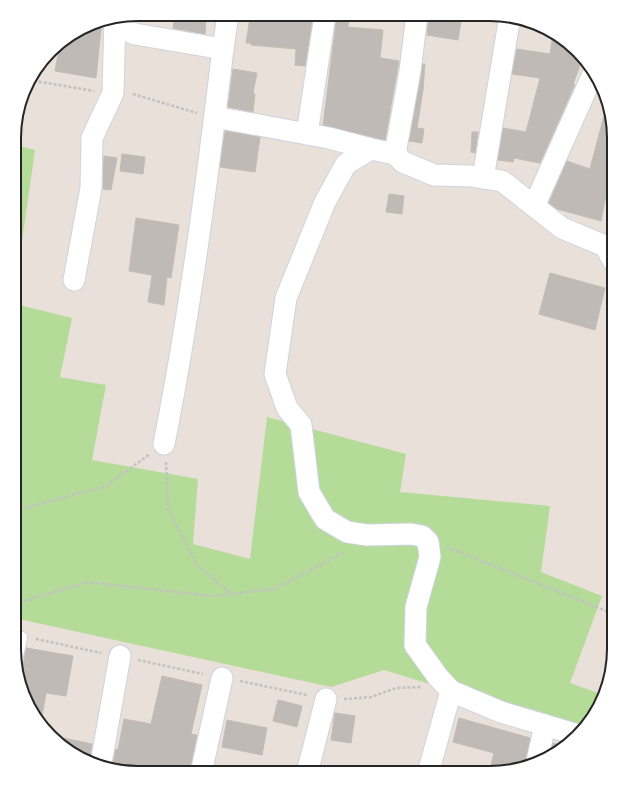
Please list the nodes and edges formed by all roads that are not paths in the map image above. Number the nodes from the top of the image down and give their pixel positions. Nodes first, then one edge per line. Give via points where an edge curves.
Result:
1 (227, 21) edge
2 (324, 21) edge
3 (416, 21) edge
4 (509, 22) edge
5 (116, 23) edge
6 (119, 23) edge
7 (223, 49) junction
8 (591, 79) edge
9 (215, 117) junction
10 (307, 134) junction
11 (371, 148) junction
12 (395, 154) junction
13 (483, 178) junction
14 (534, 206) junction
15 (607, 250) edge
16 (74, 280) dead end
17 (164, 444) road end
18 (22, 637) dead end
19 (21, 642) edge
20 (120, 656) dead end
21 (222, 678) dead end
22 (451, 691) junction
23 (326, 699) dead end
24 (545, 725) junction
25 (572, 733) edge
26 (538, 755) edge
27 (102, 760) edge
28 (203, 766) edge
29 (309, 766) edge
30 (430, 766) edge

1 - 7 street
2 - 10 street
3 - 12 street
4 - 13 street
5 - 16 street via 113,93 92,138 91,188
6 - 7 street via 123,29 135,34
7 - 9 street
8 - 14 street
9 - 10 street
9 - 17 street via 176,384
10 - 11 street
11 - 12 street
11 - 22 street via 346,164 324,202 286,298 274,374 287,408 301,424 309,492 325,519 347,532 367,535 411,534 422,536 428,542 430,557 416,607 415,645
12 - 13 street via 403,162 434,175
13 - 14 street via 502,181
14 - 15 street via 562,228 605,246
18 - 19 lane
20 - 27 street
21 - 28 street
22 - 24 street via 501,712
22 - 30 street
23 - 29 street
24 - 25 street
24 - 26 street

